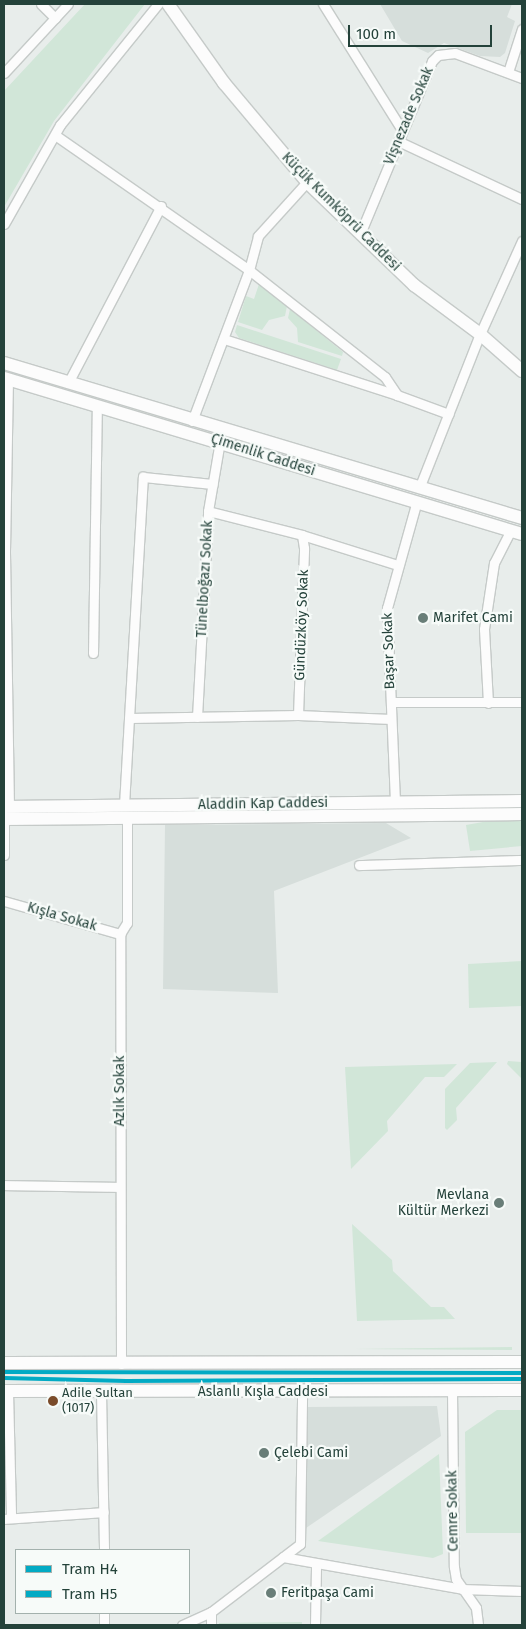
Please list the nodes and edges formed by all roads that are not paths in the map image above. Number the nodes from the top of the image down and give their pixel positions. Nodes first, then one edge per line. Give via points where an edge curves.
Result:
1 (41, 4) edge
2 (68, 4) edge
3 (158, 4) edge
4 (168, 4) edge
5 (324, 4) edge
6 (55, 18) junction
7 (522, 29) edge
8 (508, 72) junction
9 (4, 73) edge
10 (522, 78) edge
11 (402, 130) junction
12 (55, 135) junction
13 (398, 141) junction
14 (307, 182) junction
15 (522, 199) edge
16 (161, 206) junction
17 (4, 224) edge
18 (360, 234) junction
19 (522, 241) edge
20 (250, 270) junction
21 (480, 334) junction
22 (224, 339) junction
23 (4, 363) edge
24 (522, 371) edge
25 (6, 378) edge
26 (68, 383) junction
27 (397, 395) junction
28 (96, 405) junction
29 (449, 414) junction
30 (192, 421) junction
31 (220, 441) junction
32 (213, 484) junction
33 (420, 486) junction
34 (416, 504) junction
35 (208, 511) junction
36 (522, 518) edge
37 (516, 533) edge
38 (302, 535) junction
39 (398, 565) junction
40 (93, 653) dead end
41 (391, 702) junction
42 (522, 702) edge
43 (488, 703) junction
44 (298, 715) junction
45 (197, 717) junction
46 (130, 718) junction
47 (391, 719) junction
48 (522, 800) edge
49 (395, 802) junction
50 (124, 805) junction
51 (6, 806) edge
52 (522, 814) edge
53 (393, 816) junction
54 (4, 819) edge
55 (127, 819) junction
56 (4, 855) edge
57 (522, 860) edge
58 (359, 865) dead end
59 (4, 901) edge
60 (120, 934) junction
61 (4, 1185) edge
62 (120, 1188) junction
63 (522, 1362) edge
64 (4, 1363) edge
65 (121, 1364) junction
66 (452, 1390) junction
67 (522, 1390) edge
68 (6, 1391) edge
69 (101, 1392) junction
70 (302, 1392) junction
71 (7, 1464) edge
72 (104, 1512) junction
73 (8, 1518) edge
74 (104, 1549) edge
75 (283, 1557) junction
76 (316, 1565) junction
77 (462, 1589) junction
78 (522, 1590) edge
79 (211, 1612) junction
80 (182, 1625) edge
81 (211, 1625) edge
82 (314, 1625) edge
83 (478, 1625) edge

1 - 6 street
2 - 6 street
3 - 12 street
4 - 14 street, Küçük Kumköprü Caddesi via 224,83
5 - 11 street
6 - 9 street
7 - 8 street
8 - 10 street, Vişnezade Sokak
8 - 11 street, Vişnezade Sokak via 455,53 438,55 432,61
11 - 13 street, Vişnezade Sokak
12 - 16 street
12 - 17 street
13 - 15 street
13 - 18 street, Vişnezade Sokak
14 - 18 street, Küçük Kumköprü Caddesi
14 - 20 street via 258,236
16 - 20 street
16 - 26 street
18 - 21 street, Küçük Kumköprü Caddesi via 414,285
19 - 21 street
20 - 22 street
20 - 27 street via 385,377
21 - 24 street, Küçük Kumköprü Caddesi
21 - 29 street
22 - 27 street
22 - 30 street
23 - 26 street, Çimenlik Caddesi
25 - 28 street, Çimenlik Caddesi
25 - 51 street
26 - 30 street, Çimenlik Caddesi
27 - 29 street
28 - 31 street, Çimenlik Caddesi
28 - 40 street
29 - 33 street
30 - 33 street, Çimenlik Caddesi
31 - 32 street, Tünelboğazı Sokak
31 - 34 street, Çimenlik Caddesi
32 - 35 street, Tünelboğazı Sokak
32 - 46 street via 143,477
33 - 36 street, Çimenlik Caddesi
34 - 37 street, Çimenlik Caddesi
34 - 39 street, Başar Sokak
35 - 38 street
35 - 45 street, Tünelboğazı Sokak
37 - 43 street via 494,562 484,629
38 - 39 street
38 - 44 street, Gündüzköy Sokak
39 - 41 street, Başar Sokak via 388,608
41 - 43 street
41 - 47 street, Başar Sokak
42 - 43 street
44 - 45 street
44 - 47 street
45 - 46 street
46 - 50 street
47 - 49 street, Başar Sokak
48 - 49 street, Aladdin Kap Caddesi
49 - 50 street, Aladdin Kap Caddesi
49 - 53 street
50 - 51 street, Aladdin Kap Caddesi
52 - 53 street, Aladdin Kap Caddesi
53 - 55 street, Aladdin Kap Caddesi
54 - 55 street, Aladdin Kap Caddesi
54 - 56 street
55 - 60 street, Azlık Sokak via 128,923
57 - 58 street
59 - 60 street, Kışla Sokak
60 - 62 street, Azlık Sokak
61 - 62 street
62 - 65 street, Azlık Sokak
63 - 65 street, Aslanlı Kışla Caddesi
64 - 65 street, Aslanlı Kışla Caddesi
66 - 67 street, Aslanlı Kışla Caddesi
66 - 70 street, Aslanlı Kışla Caddesi
66 - 77 street, Cemre Sokak via 454,1567
68 - 69 street, Aslanlı Kışla Caddesi
68 - 71 street
69 - 70 street, Aslanlı Kışla Caddesi
69 - 72 street
70 - 75 street via 300,1544
71 - 73 street
72 - 73 street
72 - 74 street
75 - 76 street
75 - 79 street
76 - 77 street
76 - 82 street
77 - 78 street
77 - 83 street, Cemre Sokak via 476,1608
79 - 80 street
79 - 81 street

